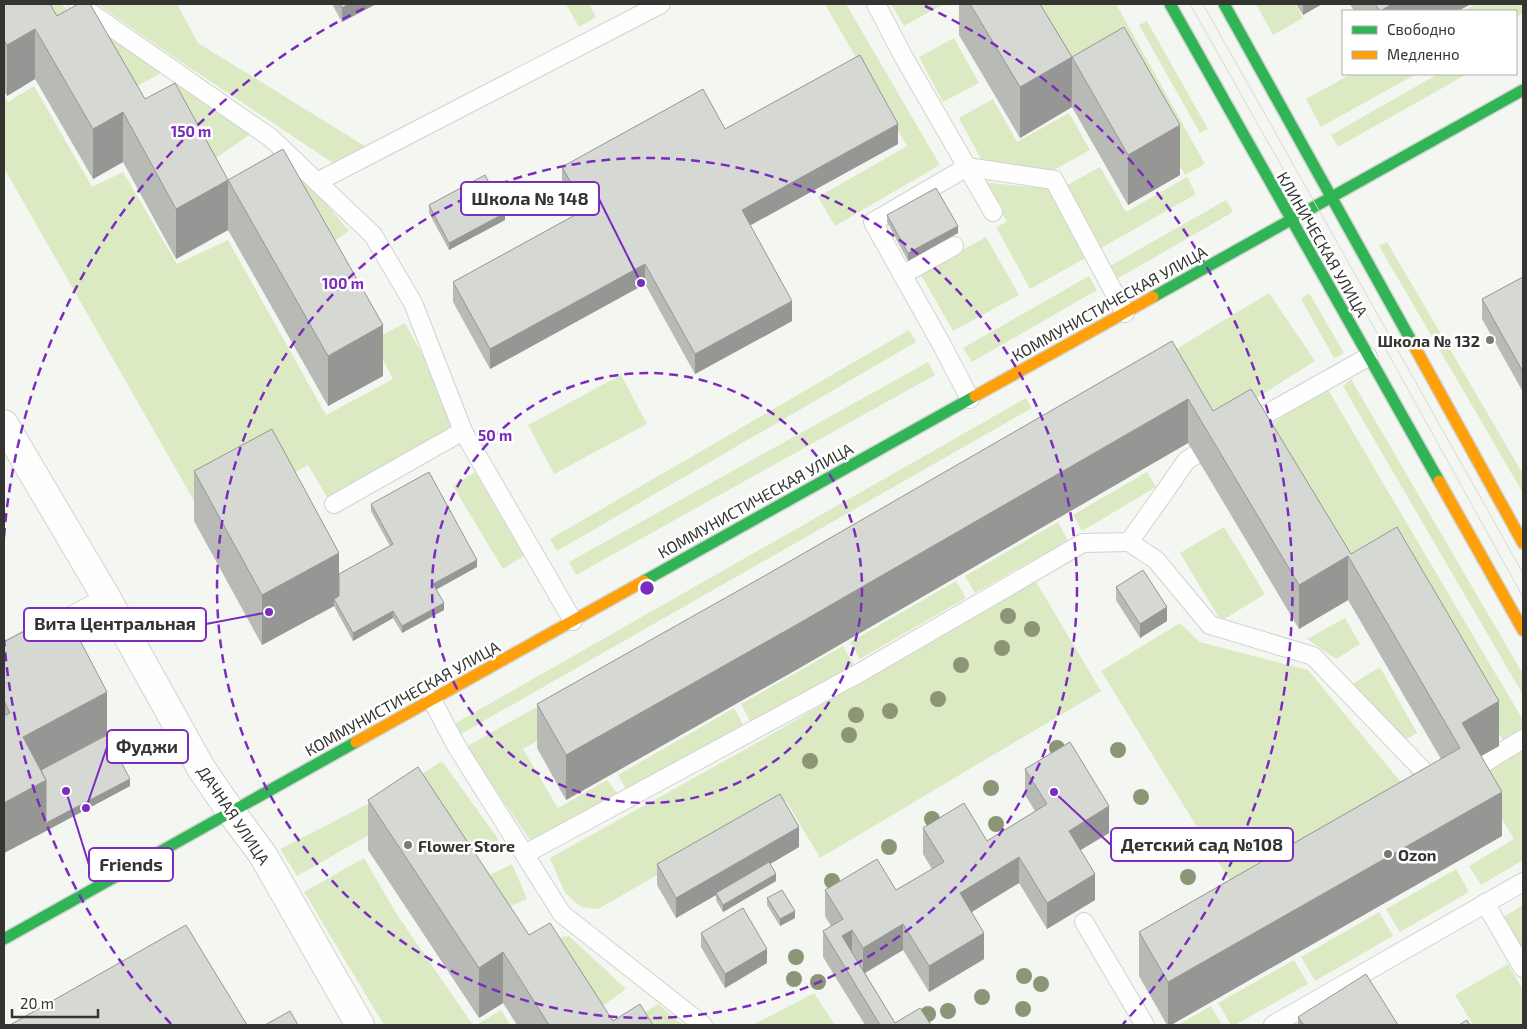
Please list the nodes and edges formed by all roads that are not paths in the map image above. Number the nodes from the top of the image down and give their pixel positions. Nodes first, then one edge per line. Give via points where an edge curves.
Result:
1 (78, 4) edge
2 (661, 4) edge
3 (876, 4) edge
4 (1170, 4) edge
5 (1224, 4) edge
6 (1523, 90) edge
7 (967, 167) junction
8 (317, 182) junction
9 (1332, 197) junction
10 (993, 212) dead end
11 (1292, 220) junction
12 (954, 246) dead end
13 (902, 275) junction
14 (1124, 313) junction
15 (1368, 357) junction
16 (970, 399) junction
17 (4, 424) edge
18 (463, 431) junction
19 (1232, 434) edge
20 (1195, 455) edge
21 (334, 504) dead end
22 (1521, 533) edge
23 (1128, 542) junction
24 (106, 597) junction
25 (573, 621) junction
26 (1523, 630) edge
27 (4, 652) edge
28 (432, 700) junction
29 (1523, 740) edge
30 (231, 812) junction
31 (525, 854) junction
32 (1523, 882) edge
33 (1486, 903) junction
34 (1084, 922) dead end
35 (4, 939) edge
36 (1523, 968) edge
37 (360, 1025) edge
38 (703, 1025) edge
39 (1145, 1025) edge
40 (1273, 1025) edge

1 - 8 lane via 271,138
2 - 8 lane
3 - 7 lane
4 - 11 main road, КЛИНИЧЕСКАЯ УЛИЦА
5 - 9 main road, КЛИНИЧЕСКАЯ УЛИЦА
6 - 9 main road, КОММУНИСТИЧЕСКАЯ УЛИЦА
7 - 10 lane
7 - 13 lane via 873,222
7 - 14 lane via 1054,180
8 - 18 lane via 373,235 413,303
9 - 11 main road, КОММУНИСТИЧЕСКАЯ УЛИЦА
9 - 22 main road, КЛИНИЧЕСКАЯ УЛИЦА
11 - 14 main road, КОММУНИСТИЧЕСКАЯ УЛИЦА
11 - 15 main road, КЛИНИЧЕСКАЯ УЛИЦА
12 - 13 lane
13 - 16 lane
14 - 16 main road, КОММУНИСТИЧЕСКАЯ УЛИЦА
15 - 19 lane
15 - 26 main road, КЛИНИЧЕСКАЯ УЛИЦА
16 - 25 main road, КОММУНИСТИЧЕСКАЯ УЛИЦА
17 - 24 street, ДАЧНАЯ УЛИЦА
18 - 21 lane
18 - 25 lane
20 - 23 lane via 1186,460
23 - 29 lane via 1156,560 1210,625 1313,656 1441,788
23 - 31 lane via 1083,543 827,690
24 - 27 lane
24 - 30 street, ДАЧНАЯ УЛИЦА via 201,768
25 - 28 main road, КОММУНИСТИЧЕСКАЯ УЛИЦА
28 - 30 main road, КОММУНИСТИЧЕСКАЯ УЛИЦА
28 - 31 lane via 457,747
30 - 35 main road, КОММУНИСТИЧЕСКАЯ УЛИЦА
30 - 37 street, ДАЧНАЯ УЛИЦА via 263,855
31 - 38 lane via 562,914
32 - 33 lane
33 - 36 lane
33 - 40 lane
34 - 39 lane

